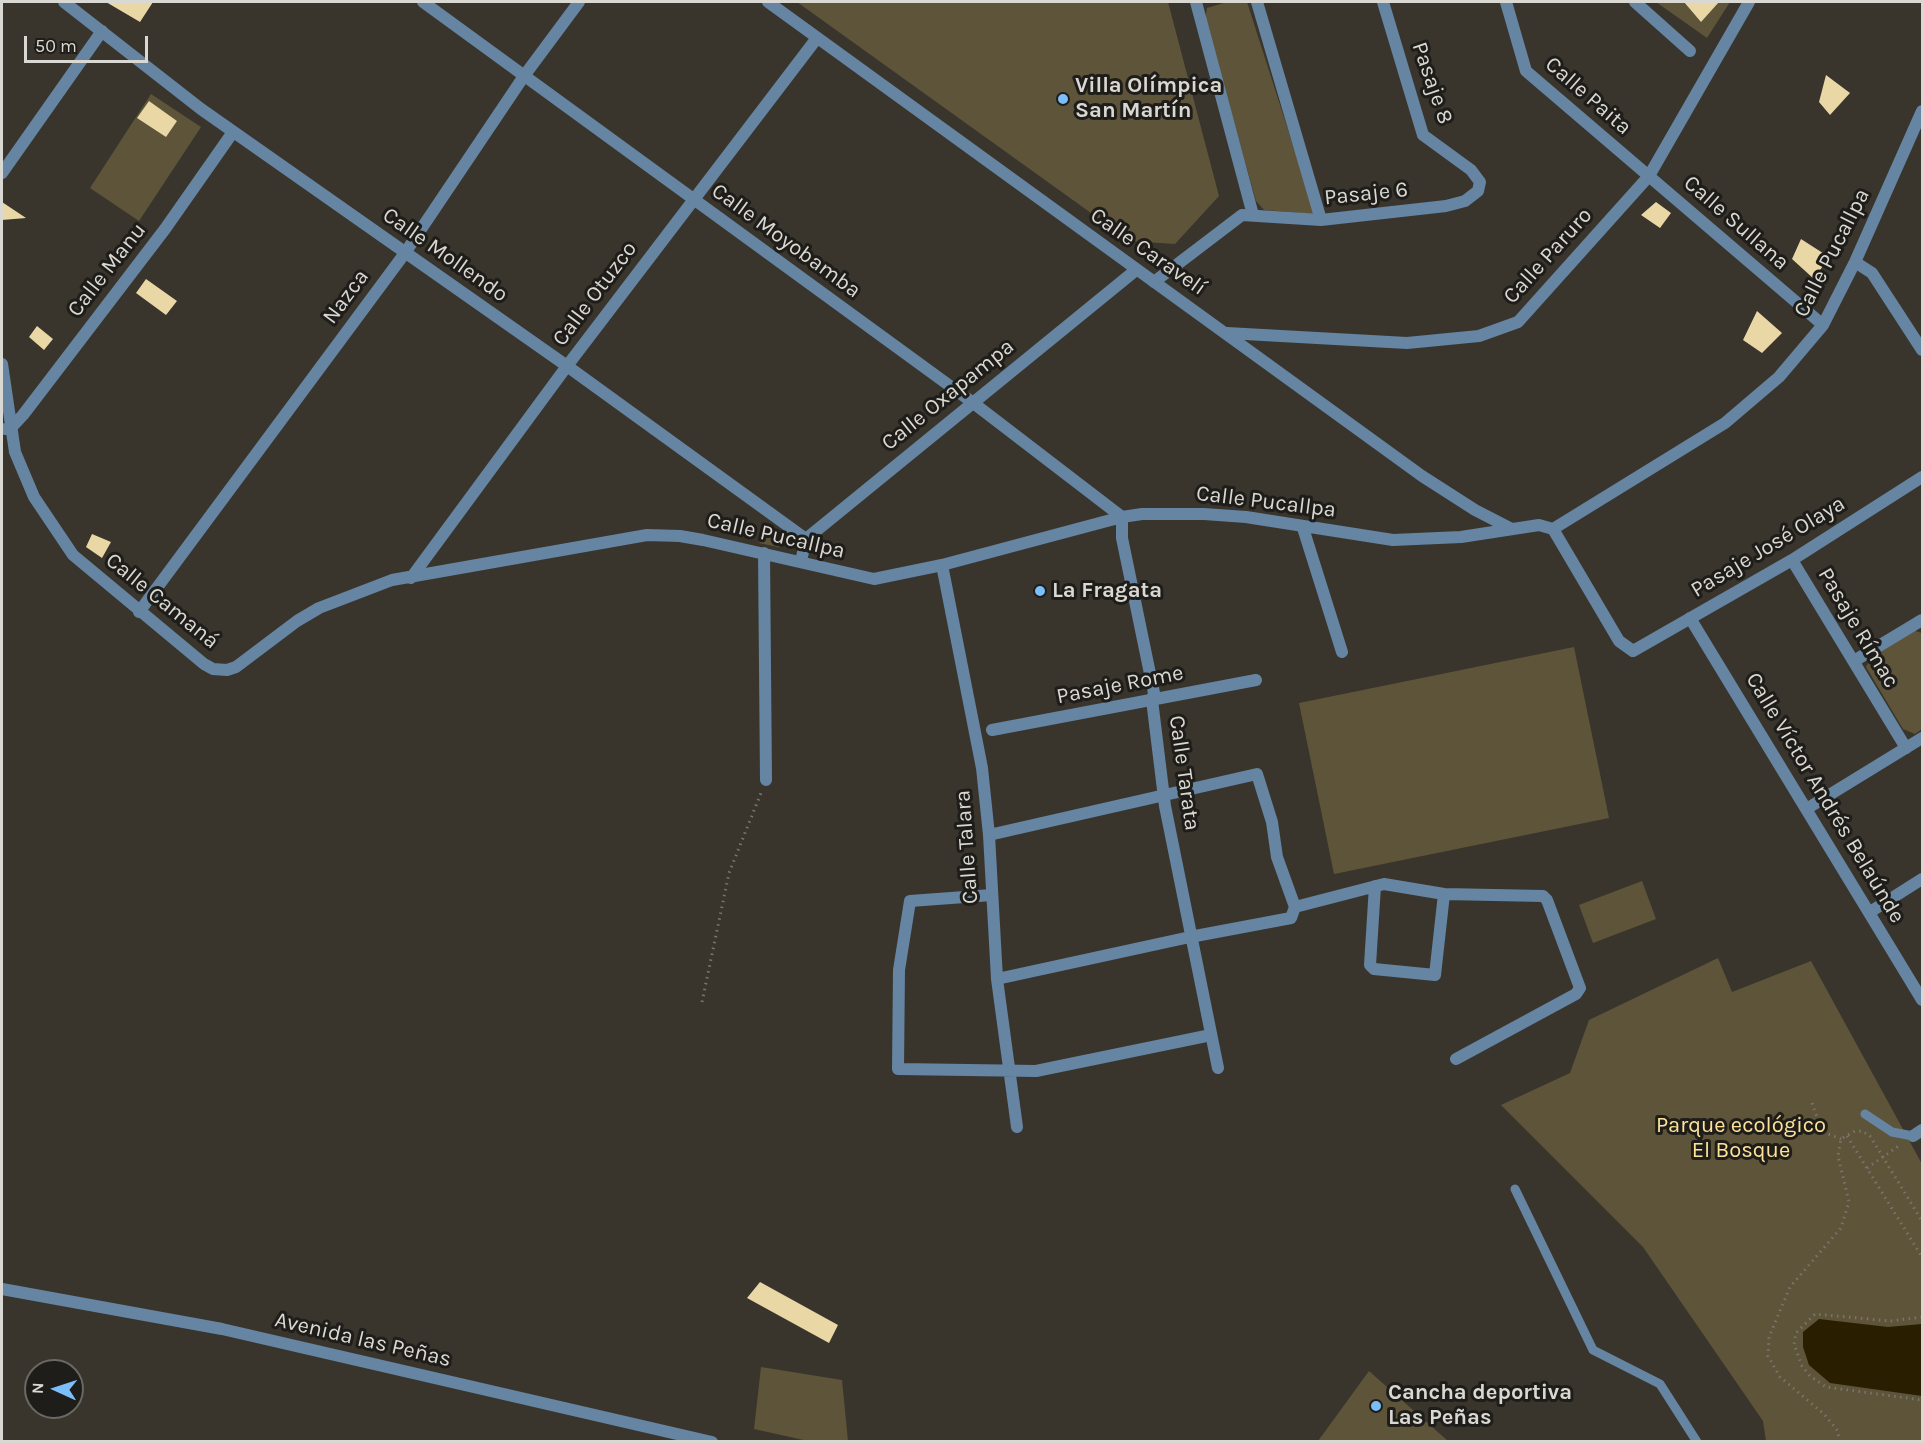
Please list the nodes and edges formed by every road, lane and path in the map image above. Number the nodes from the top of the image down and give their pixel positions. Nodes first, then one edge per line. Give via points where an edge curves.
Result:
1 (64, 2) edge
2 (423, 2) edge
3 (579, 2) edge
4 (768, 2) edge
5 (1257, 2) edge
6 (1383, 2) edge
7 (1506, 2) edge
8 (1637, 2) edge
9 (1749, 2) edge
10 (1200, 3) edge
11 (102, 31) junction
12 (817, 38) junction
13 (1690, 51) dead end
14 (524, 76) junction
15 (1923, 111) edge
16 (233, 132) junction
17 (2, 173) edge
18 (1649, 176) junction
19 (1478, 191) joint
20 (694, 200) junction
21 (1253, 215) junction
22 (1321, 220) junction
23 (405, 253) junction
24 (1855, 262) junction
25 (1136, 270) junction
26 (1154, 282) junction
27 (1823, 325) junction
28 (1227, 333) junction
29 (1923, 350) edge
30 (2, 364) edge
31 (567, 366) junction
32 (972, 402) junction
33 (6, 429) edge
34 (1923, 477) edge
35 (1122, 517) junction
36 (1303, 528) junction
37 (1510, 528) junction
38 (1553, 529) junction
39 (806, 539) junction
40 (764, 553) junction
41 (1792, 560) junction
42 (801, 561) junction
43 (942, 565) junction
44 (411, 578) junction
45 (140, 612) junction
46 (1690, 618) junction
47 (1922, 622) edge
48 (1342, 652) dead end
49 (1854, 661) junction
50 (1256, 680) dead end
51 (1152, 700) junction
52 (992, 730) dead end
53 (1923, 738) edge
54 (1906, 748) junction
55 (766, 780) joint
56 (1163, 796) junction
57 (1808, 808) junction
58 (989, 835) junction
59 (1923, 879) edge
60 (1375, 886) junction
61 (1444, 894) junction
62 (992, 895) junction
63 (1294, 907) junction
64 (1870, 912) junction
65 (1190, 937) junction
66 (997, 979) junction
67 (1923, 1000) edge
68 (702, 1002) dead end
69 (1211, 1035) junction
70 (1456, 1059) dead end
71 (1218, 1068) dead end
72 (1009, 1072) junction
73 (1812, 1103) dead end
74 (1864, 1114) dead end
75 (1017, 1127) dead end
76 (1918, 1133) edge
77 (1847, 1136) junction
78 (1841, 1139) junction
79 (1884, 1158) junction
80 (1867, 1168) junction
81 (1515, 1189) dead end
82 (1923, 1221) edge
83 (1923, 1257) edge
84 (2, 1289) edge
85 (1923, 1317) edge
86 (1923, 1401) edge
87 (712, 1442) edge
88 (1697, 1442) edge
89 (1839, 1442) edge

1 - 11 street, Calle Mollendo
2 - 14 street, Calle Moyobamba
3 - 14 street, Nazca
4 - 12 street, Calle Caravelí
5 - 22 street
6 - 19 street, Pasaje 8 via 1423,135 1471,170 1480,182
7 - 18 street, Calle Paita via 1526,71
8 - 13 street
9 - 18 street, Calle Paruro
10 - 21 street
11 - 16 street, Calle Mollendo
11 - 17 street
12 - 20 street, Calle Otuzco
12 - 25 street, Calle Caravelí
14 - 20 street, Calle Moyobamba
14 - 23 street, Nazca
15 - 24 street, Calle Pucallpa
16 - 23 street, Calle Mollendo
16 - 33 street, Calle Manu via 165,230
18 - 27 street, Calle Sullana
18 - 28 street, Calle Paruro via 1518,322 1479,336 1407,343
19 - 22 street, Pasaje 6 via 1465,201 1446,206
20 - 31 street, Calle Otuzco
20 - 32 street, Calle Moyobamba
21 - 22 street, Pasaje 6
21 - 26 street via 1242,215
23 - 31 street, Calle Mollendo
23 - 45 street, Nazca
24 - 27 street, Calle Pucallpa
24 - 29 street via 1872,273
25 - 26 street, Calle Caravelí
25 - 32 street, Calle Oxapampa
26 - 28 street, Calle Caravelí
27 - 38 street, Calle Pucallpa via 1779,377 1725,423
28 - 37 street, Calle Caravelí via 1422,476
30 - 33 street, Calle Camaná
31 - 39 street, Calle Mollendo
31 - 44 street, Calle Otuzco
32 - 35 street, Calle Moyobamba
32 - 39 street, Calle Oxapampa
33 - 45 street, Calle Camaná via 34,497 73,555
34 - 41 street, Pasaje José Olaya
35 - 36 street, Calle Pucallpa via 1204,514
35 - 43 street, Calle Pucallpa
35 - 51 street, Calle Tarata via 1122,538 1154,693
36 - 37 street, Calle Pucallpa via 1393,540 1461,537
36 - 48 street
37 - 38 street, Calle Pucallpa via 1539,525
38 - 46 street, Pasaje José Olaya via 1619,641 1633,651
39 - 42 street
40 - 42 street, Calle Pucallpa
40 - 44 street, Calle Pucallpa via 680,536 647,535
40 - 55 street
41 - 46 street, Pasaje José Olaya
41 - 49 street, Pasaje Rímac
42 - 43 street, Calle Pucallpa via 874,579
43 - 58 street, Calle Talara via 982,768
44 - 45 street, Calle Camaná via 392,580 319,608 237,667 227,670 204,664
46 - 57 street, Calle Víctor Andrés Belaúnde
47 - 49 street
49 - 54 street, Pasaje Rímac
50 - 51 street, Pasaje Rome
51 - 52 street, Pasaje Rome
51 - 56 street, Calle Tarata
53 - 54 street
54 - 57 street
55 - 68 path via 729,873
56 - 58 street
56 - 63 street via 1259,775 1277,856
56 - 65 street, Calle Tarata
57 - 64 street, Calle Víctor Andrés Belaúnde
58 - 62 street, Calle Talara
59 - 64 street
60 - 61 street via 1384,884
60 - 61 street via 1370,965 1374,969 1435,975
60 - 63 street
61 - 70 street via 1543,896 1580,988 1576,994
62 - 66 street, Calle Talara
62 - 72 street via 910,901 899,970 898,1069
63 - 65 street via 1292,918
64 - 67 street, Calle Víctor Andrés Belaúnde
65 - 66 street
65 - 69 street, Calle Tarata
66 - 72 street, Calle Talara
69 - 71 street, Calle Tarata
69 - 72 street via 1053,1068
72 - 75 street, Calle Talara
73 - 78 path via 1819,1123 1828,1134
74 - 76 lane via 1892,1132
77 - 78 path
77 - 79 path via 1862,1131 1870,1136
77 - 80 path
78 - 89 path via 1838,1156 1849,1202 1841,1228 1790,1287 1769,1337 1768,1356 1780,1377 1824,1414 1838,1431
79 - 80 path
79 - 82 path
80 - 83 path
81 - 88 lane via 1590,1346 1660,1384
84 - 87 street, Avenida las Peñas via 222,1329
85 - 86 path via 1890,1321 1815,1314 1796,1333 1794,1344 1802,1366 1826,1387

